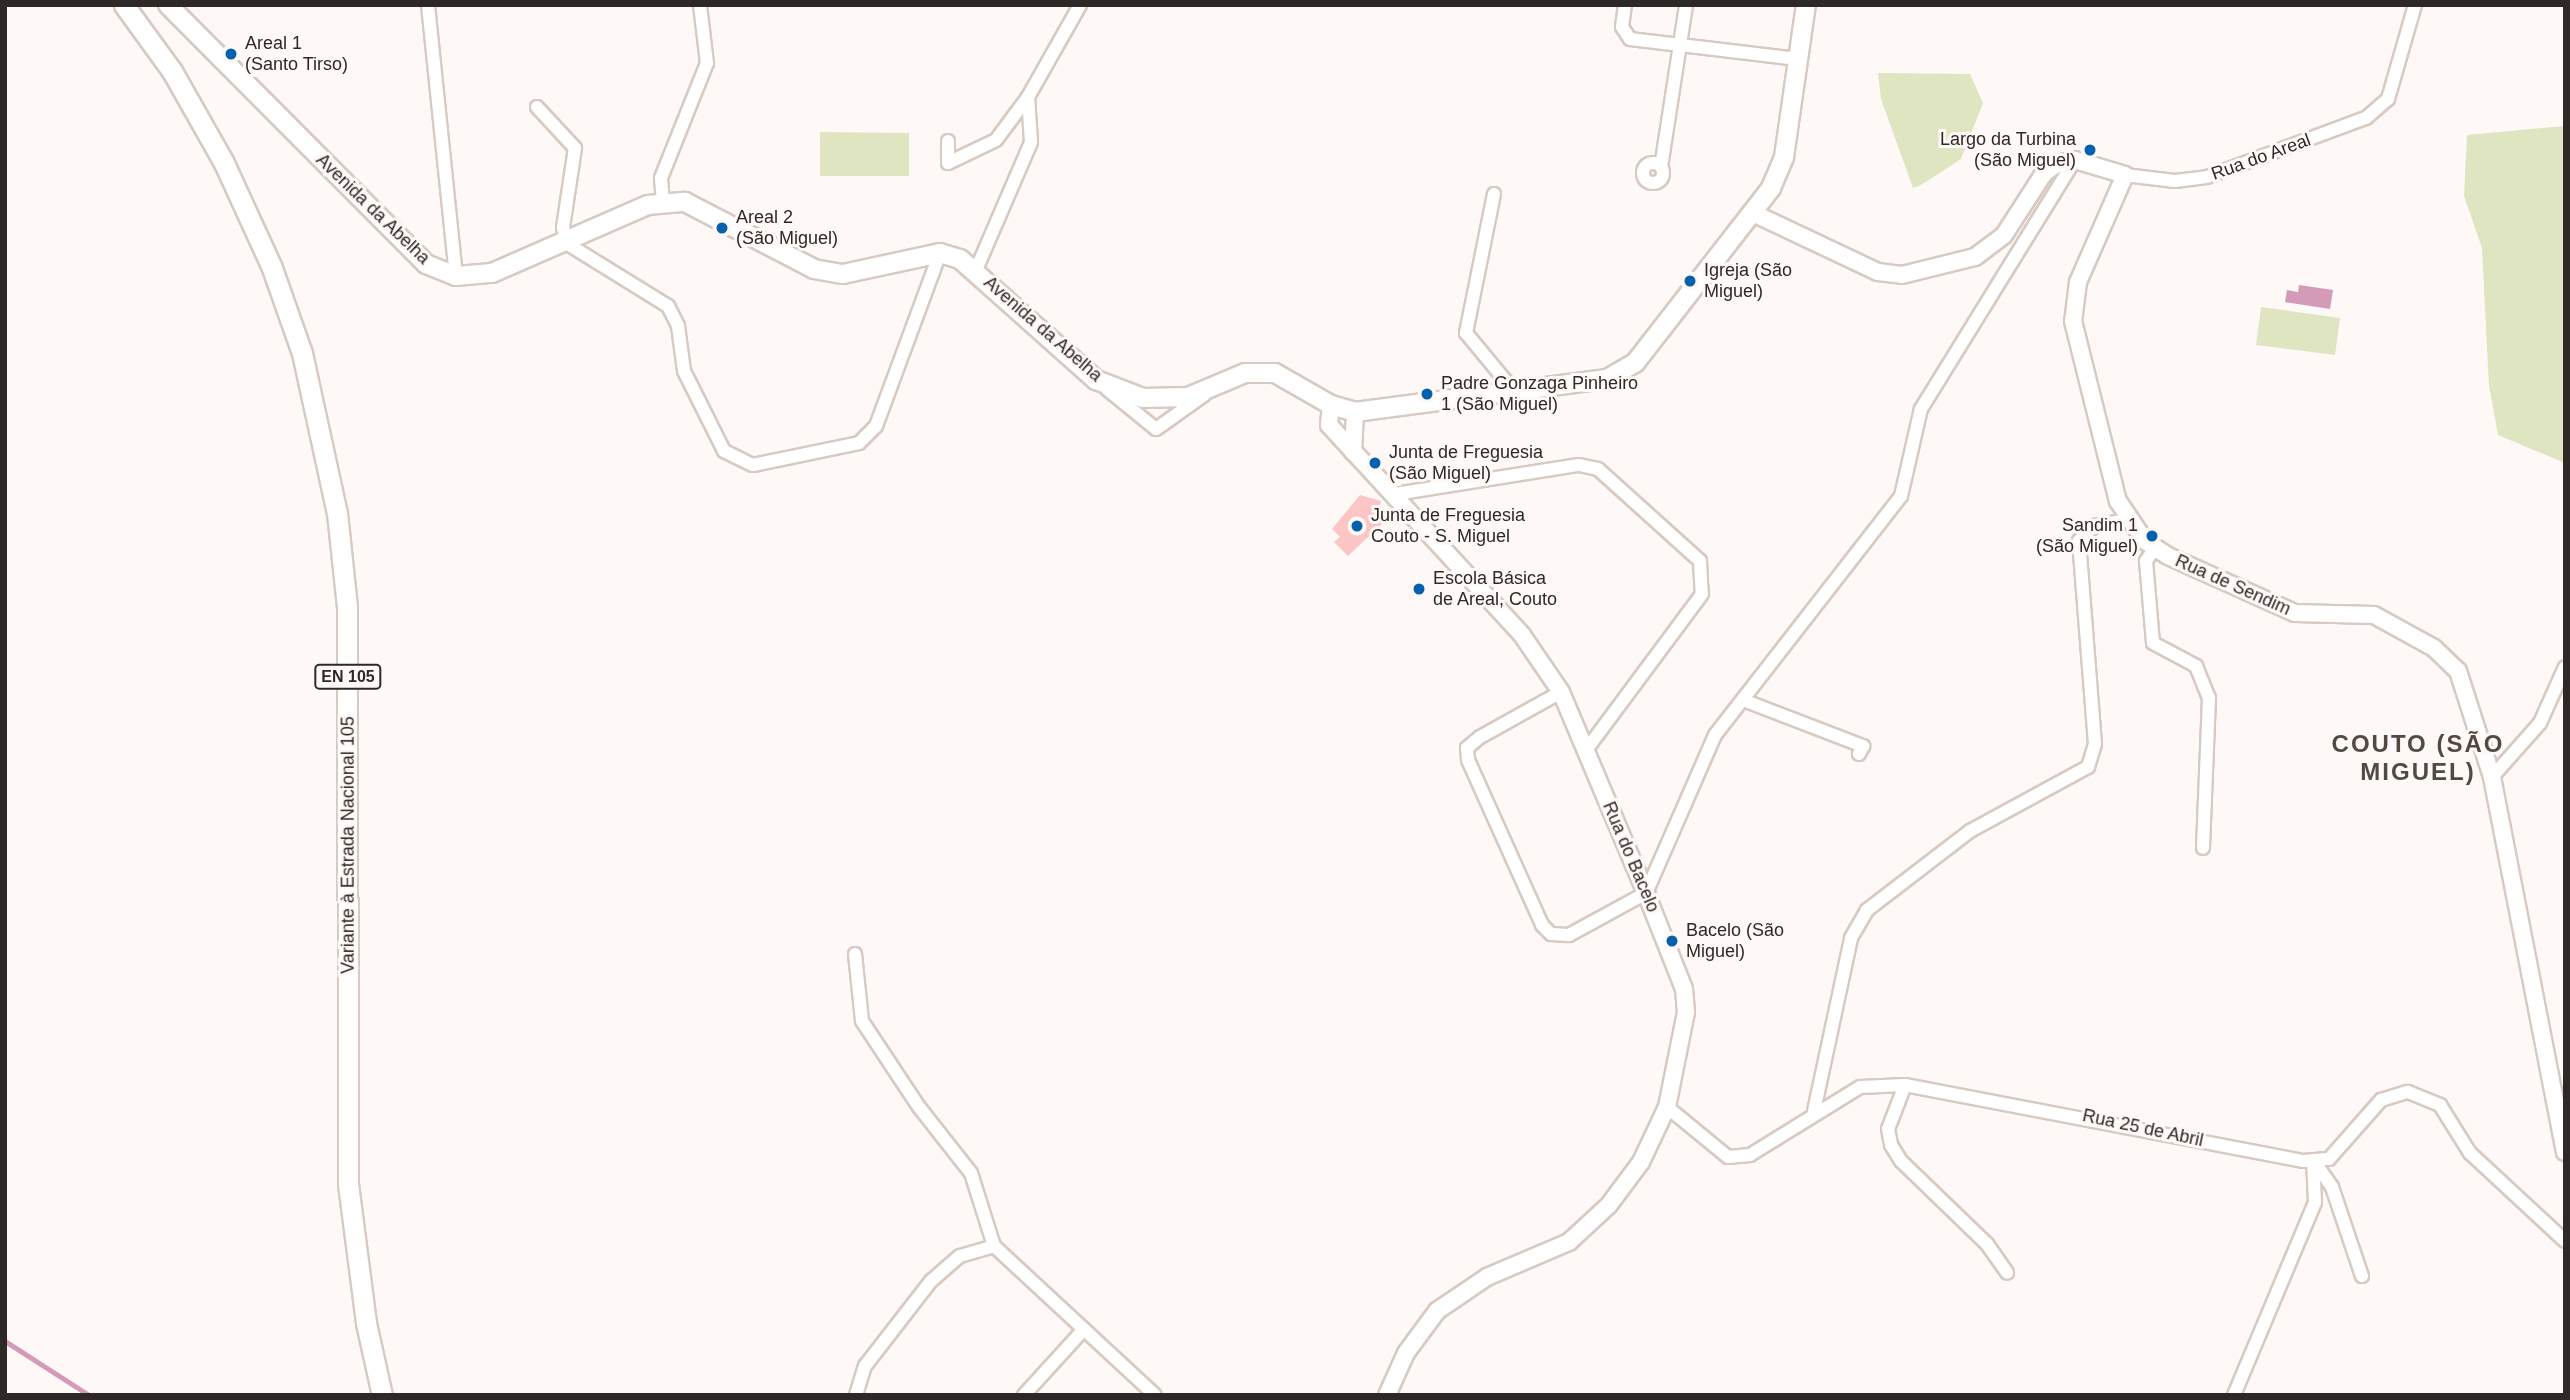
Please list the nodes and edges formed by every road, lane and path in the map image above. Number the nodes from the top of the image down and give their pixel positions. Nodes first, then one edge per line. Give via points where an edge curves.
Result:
1 (124, 5) edge
2 (168, 5) edge
3 (428, 5) edge
4 (700, 5) edge
5 (1080, 5) edge
6 (1625, 5) edge
7 (1686, 5) edge
8 (1806, 5) edge
9 (2415, 5) edge
10 (1680, 45) junction
11 (1798, 59) junction
12 (1028, 97) junction
13 (537, 107) dead end
14 (948, 141) dead end
15 (2074, 160) junction
16 (1661, 167) dead end
17 (2125, 175) junction
18 (1494, 194) dead end
19 (663, 202) junction
20 (1753, 213) junction
21 (566, 243) junction
22 (940, 253) junction
23 (976, 270) junction
24 (456, 276) junction
25 (1096, 380) junction
26 (1214, 386) junction
27 (1514, 391) junction
28 (1331, 405) junction
29 (1355, 412) junction
30 (1353, 452) junction
31 (1395, 494) junction
32 (2129, 520) junction
33 (2155, 548) junction
34 (2565, 667) edge
35 (1561, 692) junction
36 (1742, 700) junction
37 (1586, 750) junction
38 (1860, 754) dead end
39 (2492, 777) junction
40 (2203, 848) dead end
41 (1646, 893) junction
42 (855, 954) dead end
43 (1906, 1085) junction
44 (1667, 1107) junction
45 (1814, 1111) junction
46 (2565, 1152) edge
47 (2314, 1160) junction
48 (2565, 1241) edge
49 (994, 1246) junction
50 (2007, 1273) dead end
51 (2362, 1276) dead end
52 (1084, 1329) junction
53 (382, 1395) edge
54 (856, 1395) edge
55 (1024, 1395) edge
56 (1155, 1395) edge
57 (1387, 1395) edge
58 (2234, 1395) edge

1 - 53 main road, Variante à Estrada Nacional 105 / EN 105 via 172,71 211,140 272,268 302,353 335,501 347,607 348,1184 366,1323
2 - 24 main road, Avenida da Abelha via 426,264
3 - 24 street
4 - 19 street via 707,63 661,178
5 - 12 street
6 - 10 street via 1622,27 1630,39
7 - 10 street
8 - 11 main road, Avenida da Abelha
9 - 17 street, Rua do Areal via 2388,99 2366,118 2207,177 2175,181
10 - 11 street
10 - 16 street
11 - 20 main road, Avenida da Abelha via 1784,157 1771,188
12 - 14 street via 996,140 971,156 948,163
12 - 23 street via 1031,142
13 - 21 street via 575,148 563,227
15 - 17 street, Rua do Areal
15 - 20 street via 2045,173 2004,235 1975,257 1902,275 1878,272
15 - 36 street via 1921,410 1901,496
17 - 32 street, Rua de Sendim via 2078,282 2073,321 2118,501
18 - 27 street via 1466,333
19 - 21 main road, Avenida da Abelha
19 - 22 main road via 702,207 814,269 843,274
20 - 27 main road, Avenida da Abelha via 1635,363 1607,379
21 - 22 street via 668,306 678,326 684,371 724,452 753,466 859,443 876,426
21 - 24 main road, Avenida da Abelha via 492,273
22 - 23 main road, Avenida da Abelha
23 - 25 main road, Avenida da Abelha
25 - 26 main road, Avenida da Abelha via 1143,398 1188,397
25 - 26 street via 1156,429
26 - 28 main road, Avenida da Abelha via 1245,373 1275,373
27 - 29 main road, Avenida da Abelha
28 - 29 main road, Avenida da Abelha
28 - 30 street, Rua do Bacelo via 1329,425
29 - 30 street
30 - 31 street, Rua do Bacelo
31 - 35 street, Rua do Bacelo via 1522,635
31 - 37 street via 1579,465 1598,468 1700,561 1702,594
32 - 33 street, Rua de Sendim
32 - 45 street via 2094,526 2078,541 2095,744 2088,767 1970,831 1867,910 1851,938
33 - 39 street, Rua de Sendim via 2295,613 2374,615 2434,648 2458,671
33 - 40 street via 2146,561 2153,643 2196,666 2209,698
34 - 39 street via 2540,723
35 - 37 street, Rua do Bacelo
35 - 41 street via 1480,737 1467,748 1468,760 1551,934 1569,935
36 - 38 street via 1863,746
36 - 41 street via 1714,735
37 - 41 street, Rua do Bacelo
39 - 46 street, Rua de Sendim
41 - 44 street, Rua do Bacelo via 1684,989 1686,1012
42 - 49 street via 862,1021 919,1107 971,1173
43 - 45 street, Rua 25 de Abril via 1860,1087
43 - 47 street, Rua 25 de Abril
43 - 50 street via 1888,1129 1891,1145 1901,1161 1987,1244
44 - 45 street, Rua 25 de Abril via 1728,1157 1750,1155
44 - 57 street, Rua do Bacelo via 1641,1162 1591,1226 1569,1242 1487,1277 1437,1311 1406,1353
47 - 48 street via 2329,1159 2381,1100 2408,1092 2440,1105 2470,1153
47 - 51 street via 2332,1187
47 - 58 street via 2315,1202
49 - 52 street
49 - 54 street via 960,1256 931,1281 865,1366
52 - 55 street
52 - 56 street

